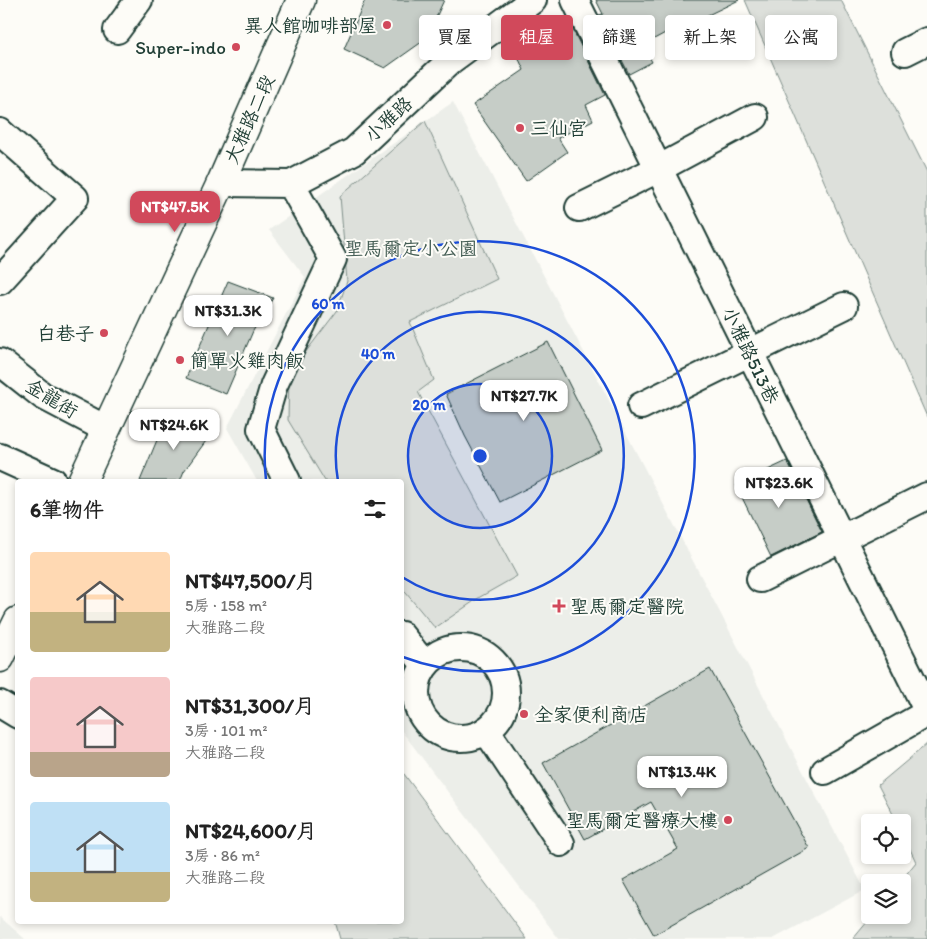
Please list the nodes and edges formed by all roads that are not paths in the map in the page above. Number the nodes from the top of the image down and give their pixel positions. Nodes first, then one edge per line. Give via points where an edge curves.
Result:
1 (139, 0) edge
2 (533, 0) edge
3 (575, 0) edge
4 (299, 1) edge
5 (117, 30) dead end
6 (755, 117) dead end
7 (0, 132) edge
8 (658, 169) junction
9 (221, 183) junction
10 (291, 184) junction
11 (579, 208) dead end
12 (0, 281) edge
13 (844, 306) dead end
14 (750, 353) junction
15 (0, 362) edge
16 (641, 406) dead end
17 (106, 429) junction
18 (0, 457) edge
19 (49, 479) edge
20 (83, 479) edge
21 (286, 479) edge
22 (927, 496) edge
23 (842, 539) junction
24 (760, 579) dead end
25 (15, 627) edge
26 (404, 639) edge
27 (0, 658) edge
28 (425, 665) junction
29 (0, 704) edge
30 (927, 711) edge
31 (15, 713) edge
32 (486, 730) junction
33 (825, 771) dead end
34 (561, 843) dead end

1 - 5 street
2 - 10 street, 小雅路 via 450,61 354,151
3 - 8 street, 小雅路513巷
4 - 9 main road, 大雅路二段
6 - 8 street
7 - 12 street via 75,198
8 - 11 street
8 - 14 street, 小雅路513巷
9 - 10 street, 小雅路
9 - 17 main road, 大雅路二段
10 - 21 street via 333,259 274,385 261,429
13 - 14 street
14 - 16 street
14 - 23 street, 小雅路513巷
15 - 17 street, 金龍街 via 43,396
17 - 20 main road, 大雅路二段
18 - 19 street
22 - 23 street
23 - 24 street
23 - 30 street, 小雅路513巷
25 - 27 main road
26 - 28 street
28 - 32 street via 415,691 417,705 432,728 459,738
28 - 32 street via 437,654 451,648 482,652 494,662 506,691 504,707
29 - 31 street
30 - 33 street
32 - 34 street

